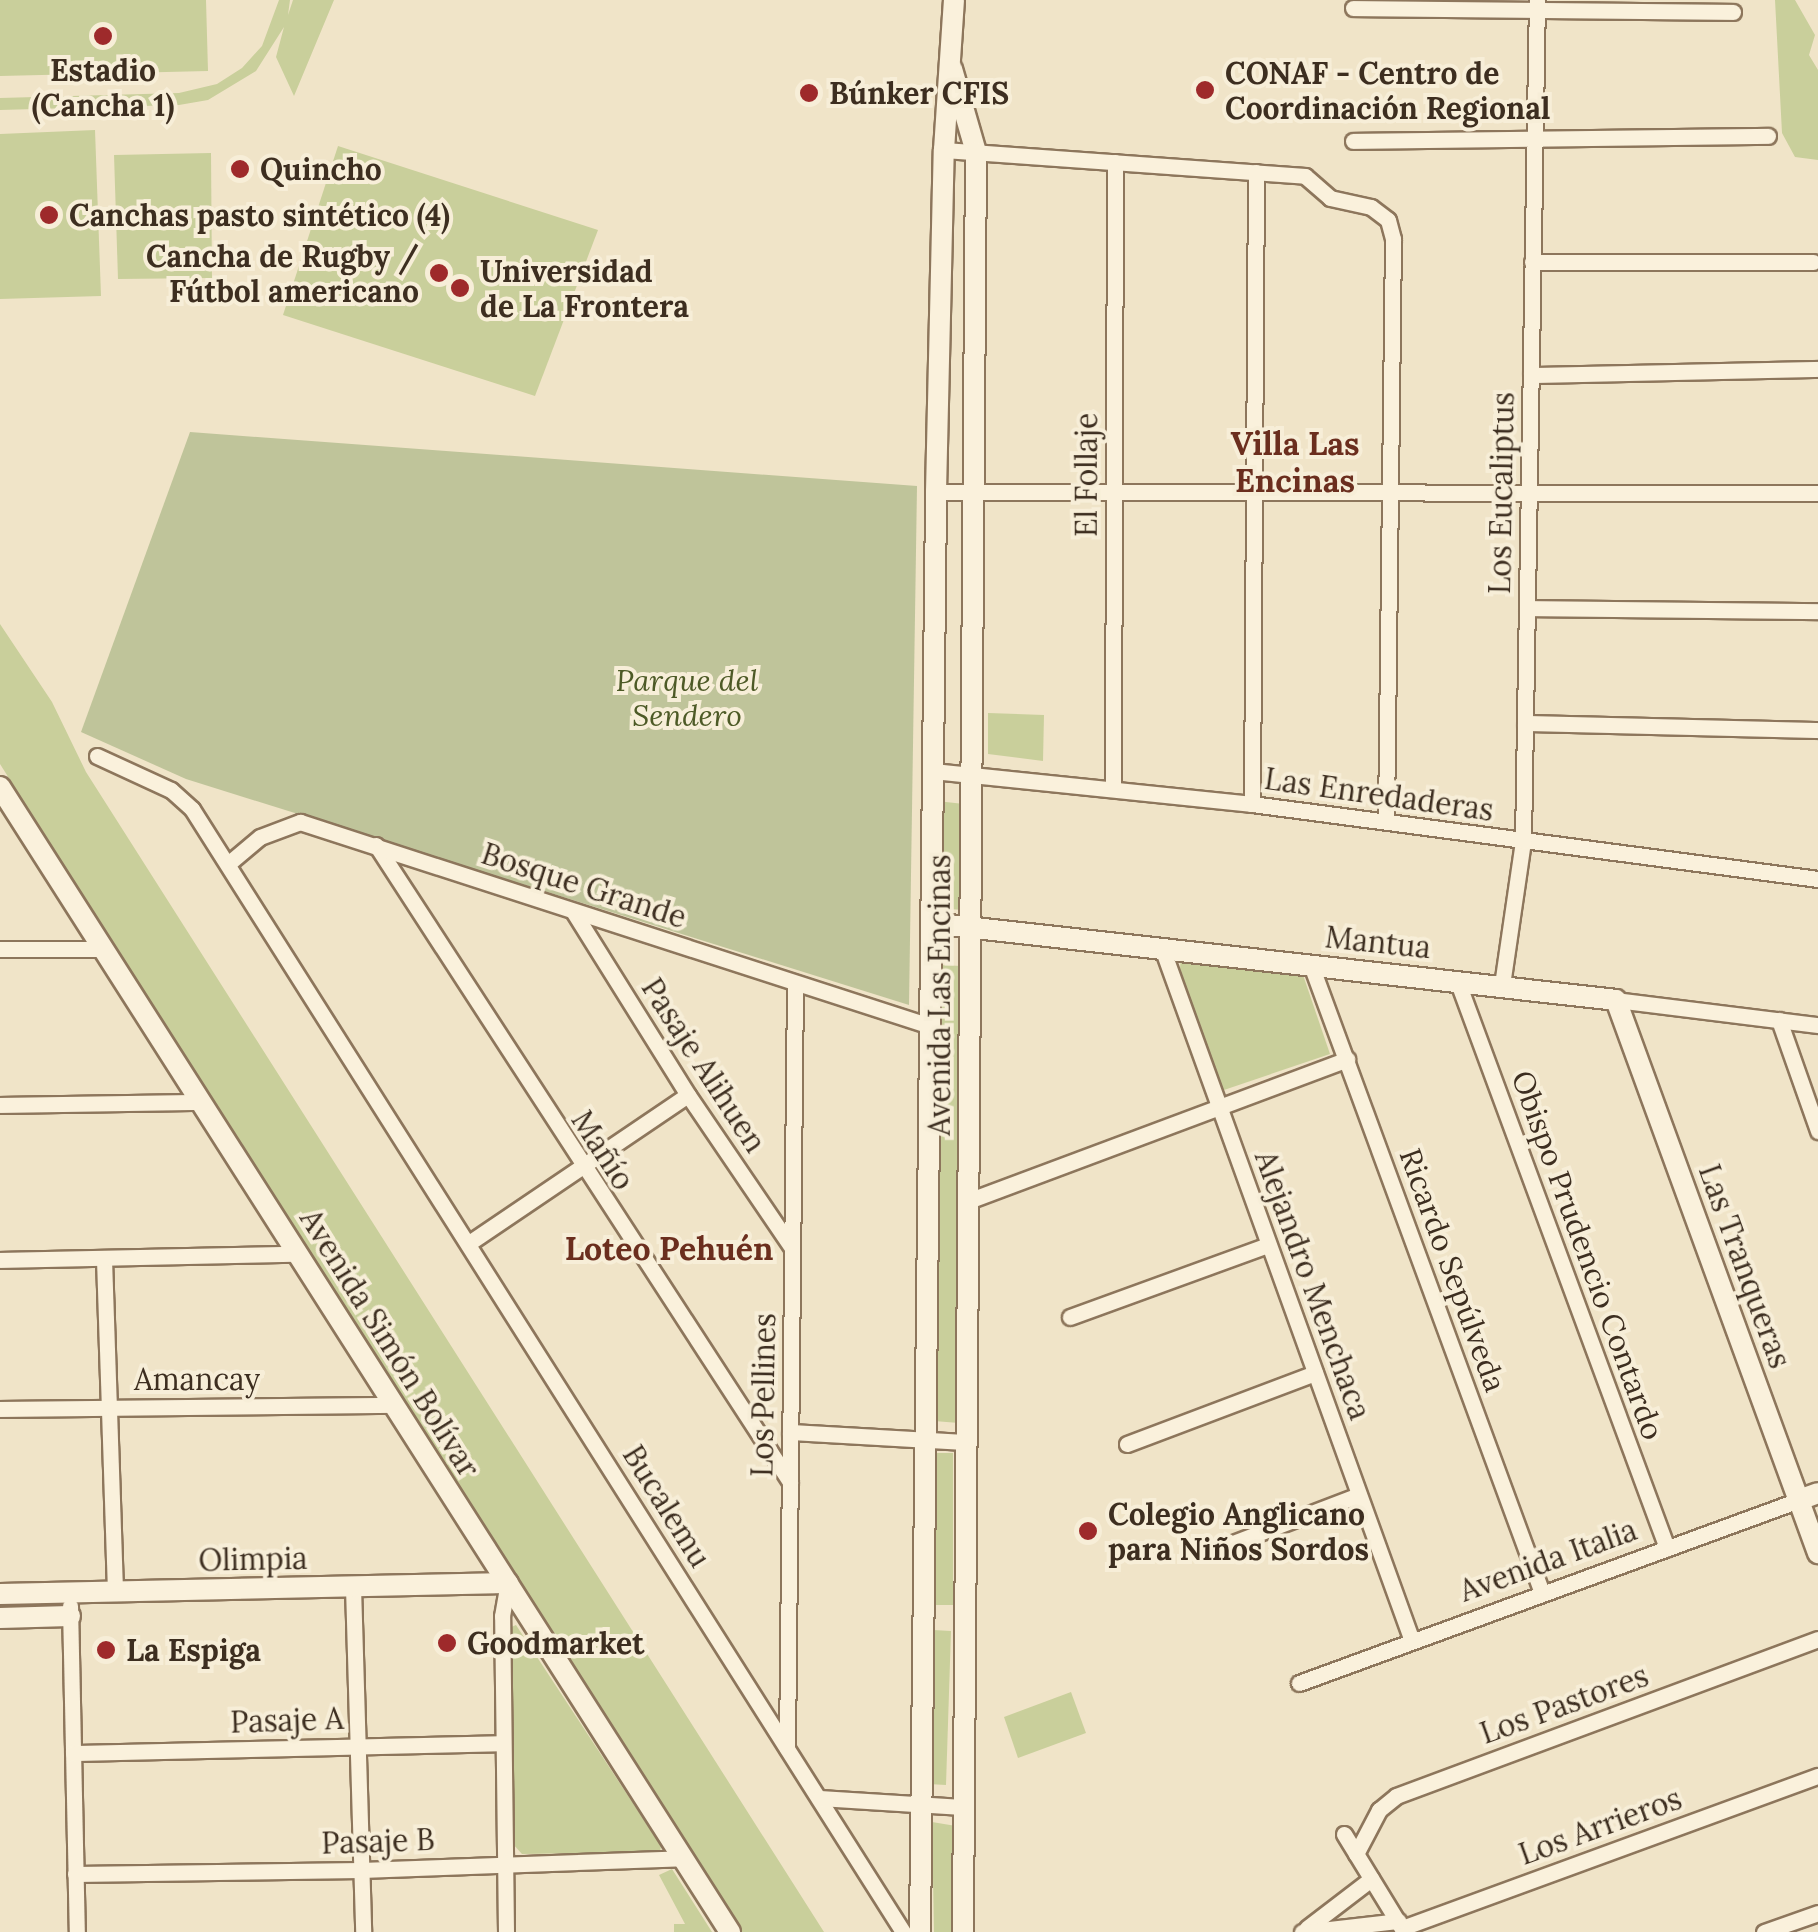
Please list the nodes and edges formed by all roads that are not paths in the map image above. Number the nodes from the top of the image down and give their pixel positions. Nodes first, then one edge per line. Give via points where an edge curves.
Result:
1 (954, 0) edge
2 (1537, 4) edge
3 (1353, 8) dead end
4 (1733, 12) dead end
5 (950, 62) junction
6 (1768, 136) dead end
7 (1534, 138) junction
8 (1354, 140) dead end
9 (944, 150) junction
10 (976, 152) junction
11 (1115, 162) junction
12 (1256, 172) junction
13 (1532, 262) junction
14 (1813, 262) dead end
15 (1818, 369) edge
16 (1531, 375) junction
17 (936, 492) junction
18 (973, 492) junction
19 (1114, 492) junction
20 (1254, 492) junction
21 (1390, 493) junction
22 (1529, 493) junction
23 (1818, 494) edge
24 (1527, 608) junction
25 (1818, 611) edge
26 (1525, 723) junction
27 (1818, 730) edge
28 (97, 756) dead end
29 (933, 771) junction
30 (971, 775) junction
31 (0, 786) edge
32 (1113, 789) junction
33 (1252, 804) junction
34 (1386, 821) junction
35 (1523, 842) junction
36 (376, 845) junction
37 (229, 863) junction
38 (1818, 879) edge
39 (573, 911) junction
40 (931, 923) junction
41 (970, 926) junction
42 (1162, 948) junction
43 (0, 950) edge
44 (104, 950) junction
45 (1311, 965) junction
46 (1457, 980) junction
47 (795, 983) junction
48 (1502, 986) junction
49 (1616, 1000) junction
50 (1779, 1020) junction
51 (1818, 1025) edge
52 (930, 1026) junction
53 (1346, 1059) junction
54 (688, 1094) junction
55 (200, 1102) junction
56 (0, 1105) edge
57 (1220, 1106) junction
58 (1818, 1131) edge
59 (580, 1166) junction
60 (968, 1201) junction
61 (469, 1243) junction
62 (1268, 1245) junction
63 (792, 1248) junction
64 (298, 1254) junction
65 (104, 1259) junction
66 (0, 1260) edge
67 (1070, 1317) dead end
68 (1315, 1373) junction
69 (394, 1405) junction
70 (110, 1408) junction
71 (0, 1409) edge
72 (790, 1432) junction
73 (926, 1440) junction
74 (966, 1442) junction
75 (1127, 1444) dead end
76 (790, 1482) junction
77 (1360, 1496) junction
78 (1809, 1497) edge
79 (1667, 1548) junction
80 (1212, 1551) dead end
81 (1818, 1553) edge
82 (508, 1583) junction
83 (353, 1586) junction
84 (115, 1592) junction
85 (70, 1593) junction
86 (0, 1594) edge
87 (1542, 1594) junction
88 (70, 1616) junction
89 (0, 1618) edge
90 (1818, 1639) edge
91 (1412, 1642) junction
92 (1299, 1683) dead end
93 (503, 1743) junction
94 (358, 1745) junction
95 (787, 1748) junction
96 (73, 1753) junction
97 (1818, 1776) edge
98 (820, 1798) junction
99 (922, 1804) junction
100 (962, 1807) junction
101 (1344, 1834) dead end
102 (1356, 1854) junction
103 (683, 1858) junction
104 (504, 1863) junction
105 (361, 1870) junction
106 (76, 1874) junction
107 (1371, 1878) junction
108 (1818, 1912) edge
109 (1401, 1927) edge
110 (1304, 1930) edge
111 (77, 1932) edge
112 (363, 1932) edge
113 (506, 1932) edge
114 (730, 1932) edge
115 (903, 1932) edge
116 (920, 1932) edge
117 (962, 1932) edge
118 (1764, 1932) edge

1 - 5 main road, Avenida Las Encinas
2 - 3 street
2 - 4 street
2 - 7 street, Los Eucaliptus
5 - 9 main road, Avenida Las Encinas
5 - 10 main road, Avenida Las Encinas
6 - 7 street
7 - 8 street
7 - 13 street, Los Eucaliptus
9 - 10 street
9 - 17 main road, Avenida Las Encinas
10 - 11 street
10 - 18 main road, Avenida Las Encinas
11 - 12 street
11 - 19 street, El Follaje
12 - 20 street
12 - 21 street via 1305,176 1330,198 1372,206 1388,220
13 - 14 street
13 - 16 street, Los Eucaliptus
15 - 16 street
16 - 22 street, Los Eucaliptus
17 - 18 street
17 - 29 main road, Avenida Las Encinas
18 - 19 street
18 - 30 main road, Avenida Las Encinas
19 - 20 street
19 - 32 street, El Follaje
20 - 21 street
20 - 33 street
21 - 22 street
21 - 34 street
22 - 23 street
22 - 24 street, Los Eucaliptus
24 - 25 street
24 - 26 street, Los Eucaliptus
26 - 27 street
26 - 35 street, Los Eucaliptus
28 - 37 street, Bucalemu via 171,790 192,808
29 - 30 street, Las Enredaderas
29 - 40 main road, Avenida Las Encinas
30 - 32 street, Las Enredaderas
30 - 41 main road, Avenida Las Encinas
31 - 44 main road, Avenida Simón Bolívar
32 - 33 street, Las Enredaderas
33 - 34 street, Las Enredaderas
34 - 35 street, Las Enredaderas
35 - 38 street, Las Enredaderas
35 - 48 street, Los Eucaliptus
36 - 37 street, Bosque Grande via 300,822 260,837
36 - 39 street, Bosque Grande
36 - 59 street, Mañío
37 - 61 street, Bucalemu
39 - 47 street, Bosque Grande
39 - 54 street, Pasaje Alihuen
40 - 41 main road, Mantua
40 - 52 main road, Avenida Las Encinas
41 - 42 main road, Mantua
41 - 60 main road, Avenida Las Encinas
42 - 45 main road, Mantua
42 - 57 street, Alejandro Menchaca
43 - 44 street
44 - 55 main road, Avenida Simón Bolívar
45 - 46 main road, Mantua
45 - 53 street, Ricardo Sepúlveda
46 - 48 main road, Mantua
46 - 79 street, Obispo Prudencio Contardo
47 - 52 street, Bosque Grande
47 - 63 street, Los Pellines
48 - 49 main road, Mantua
49 - 50 street, Mantua
49 - 78 main road, Las Tranqueras
50 - 51 street, Mantua
50 - 58 street
52 - 73 main road, Avenida Las Encinas
53 - 57 street
53 - 87 street, Ricardo Sepúlveda
54 - 59 street
54 - 63 street, Pasaje Alihuen
55 - 56 street
55 - 64 main road, Avenida Simón Bolívar
57 - 60 street
57 - 62 street, Alejandro Menchaca
59 - 61 street
59 - 76 street, Mañío
60 - 74 main road, Avenida Las Encinas
61 - 95 street, Bucalemu
62 - 67 street
62 - 68 street, Alejandro Menchaca
63 - 72 street, Los Pellines
64 - 65 street
64 - 69 main road, Avenida Simón Bolívar
65 - 66 street
65 - 70 street
68 - 75 street
68 - 77 street, Alejandro Menchaca
69 - 70 street, Amancay
69 - 82 main road, Avenida Simón Bolívar
70 - 71 street, Amancay
70 - 84 street
72 - 73 street
72 - 76 street, Los Pellines
73 - 74 street
73 - 99 main road, Avenida Las Encinas
74 - 100 main road, Avenida Las Encinas
76 - 95 street, Los Pellines
77 - 80 street
77 - 91 street, Alejandro Menchaca
78 - 79 street, Avenida Italia
78 - 81 main road, Las Tranqueras
79 - 87 street, Avenida Italia
82 - 83 main road, Olimpia
82 - 93 street
82 - 103 main road, Avenida Simón Bolívar
83 - 84 main road, Olimpia
83 - 94 street
84 - 85 main road, Olimpia
85 - 86 main road, Olimpia
85 - 88 street
87 - 91 street, Avenida Italia
88 - 89 main road
88 - 96 street
90 - 102 street, Los Pastores via 1396,1796 1380,1810
91 - 92 street, Avenida Italia
93 - 94 street, Pasaje A
93 - 104 street
94 - 96 street, Pasaje A
94 - 105 street
95 - 98 street, Bucalemu
96 - 106 street
97 - 109 street, Los Arrieros
98 - 99 street
98 - 115 street, Bucalemu
99 - 100 street
99 - 116 main road, Avenida Las Encinas
100 - 117 main road, Avenida Las Encinas
101 - 102 street
102 - 107 street
103 - 104 street, Pasaje B
103 - 114 main road, Avenida Simón Bolívar
104 - 105 street, Pasaje B
104 - 113 street
105 - 106 street, Pasaje B
105 - 112 street
106 - 111 street
107 - 109 street
107 - 110 street, Los Arrieros
108 - 118 street
109 - 110 street, Los Arrieros

